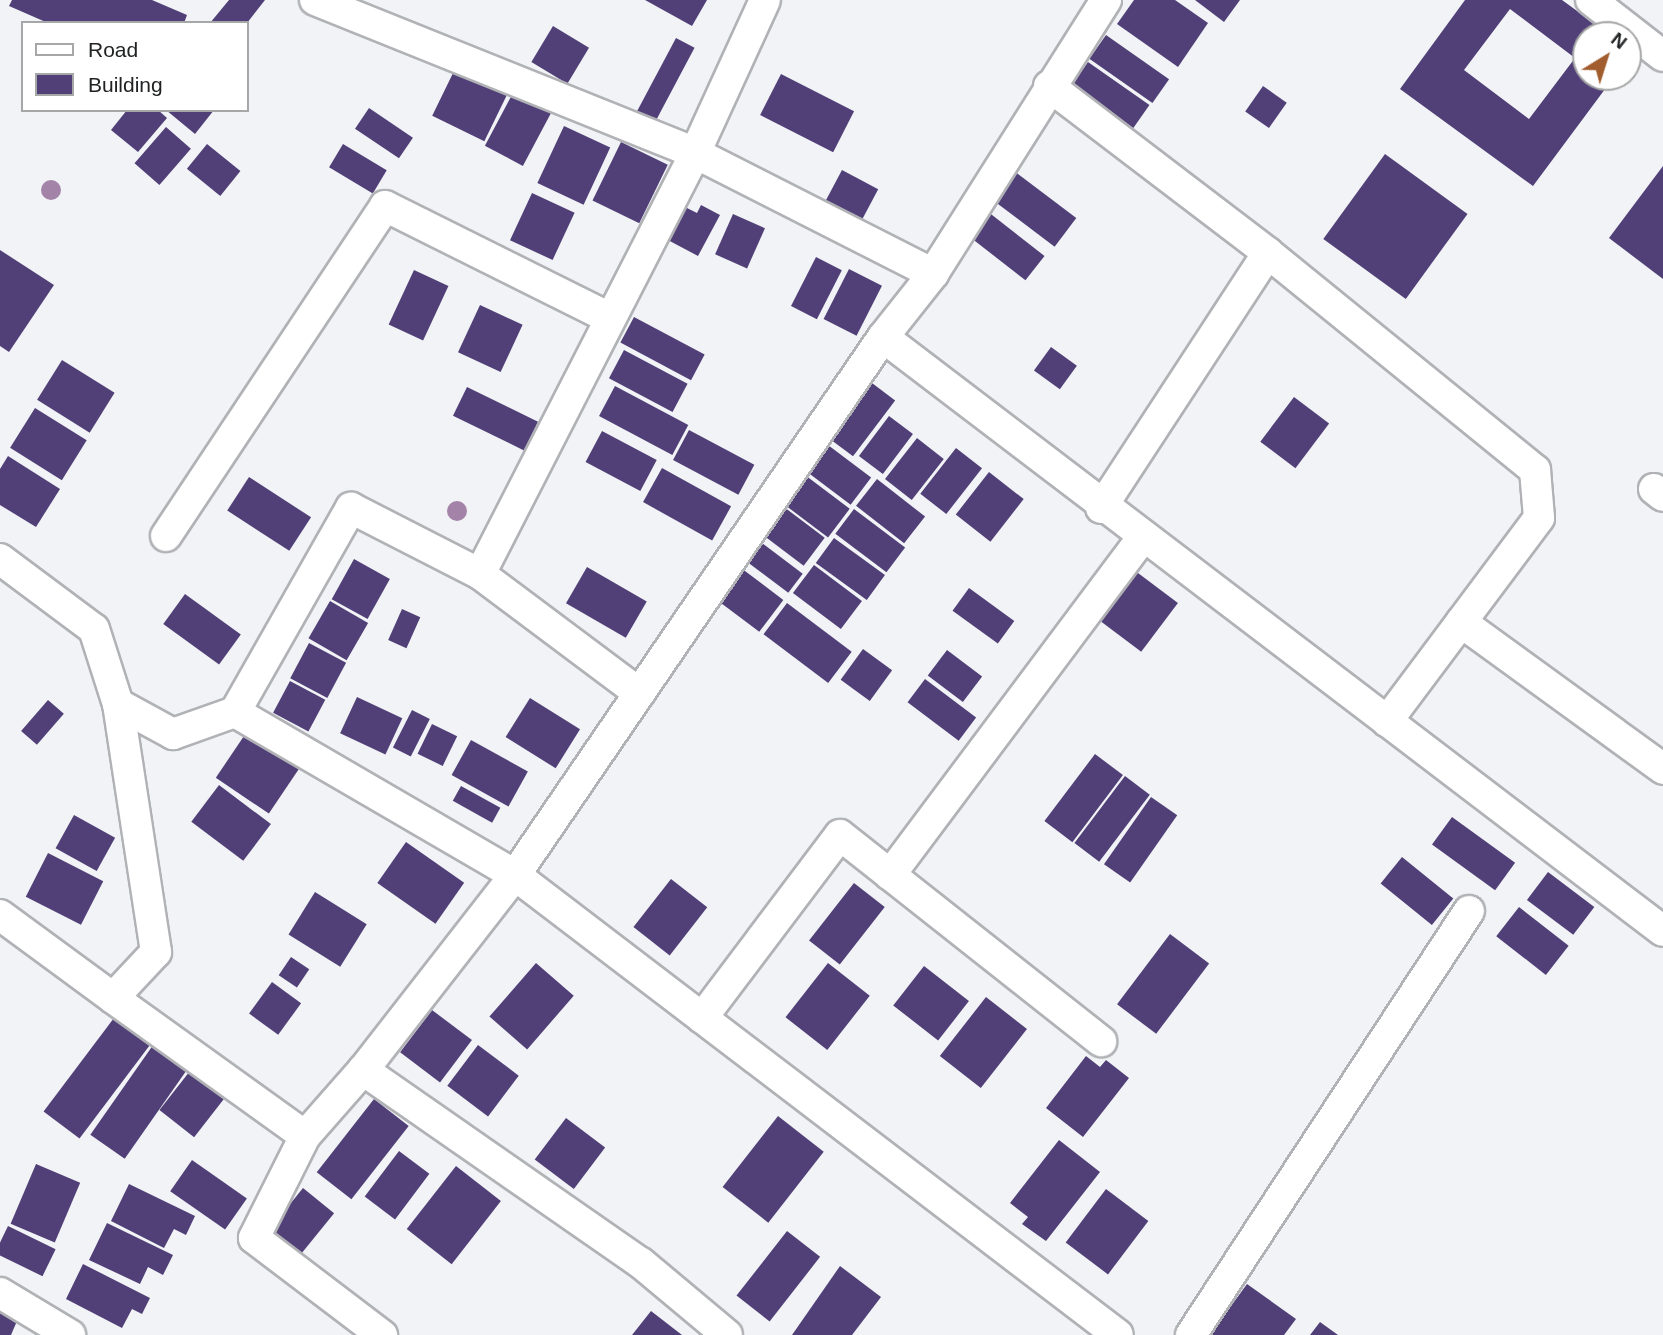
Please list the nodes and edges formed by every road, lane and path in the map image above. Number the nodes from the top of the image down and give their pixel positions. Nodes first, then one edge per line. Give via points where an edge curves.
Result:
1 (315, 0) edge
2 (765, 0) edge
3 (1106, 0) edge
4 (1591, 0) edge
5 (364, 11) edge
6 (1663, 56) edge
7 (1049, 86) junction
8 (695, 153) junction
9 (1268, 253) junction
10 (933, 274) junction
11 (610, 318) junction
12 (883, 337) junction
13 (1101, 508) junction
14 (166, 536) dead end
15 (1141, 539) junction
16 (0, 559) edge
17 (480, 573) junction
18 (1461, 622) junction
19 (639, 693) junction
20 (118, 705) junction
21 (235, 712) junction
22 (1388, 721) junction
23 (1663, 769) edge
24 (514, 875) junction
25 (890, 875) junction
26 (1469, 911) dead end
27 (0, 915) edge
28 (1663, 931) edge
29 (113, 998) junction
30 (702, 1018) junction
31 (1101, 1041) dead end
32 (363, 1070) junction
33 (305, 1136) junction
34 (0, 1293) edge
35 (70, 1335) edge
36 (382, 1335) edge
37 (727, 1335) edge
38 (1118, 1335) edge
39 (1191, 1335) edge

1 - 5 street
2 - 8 street
3 - 7 street
4 - 6 street
5 - 8 street
7 - 9 street
7 - 10 street
8 - 10 street
8 - 11 street
9 - 13 street
9 - 18 street via 1535,470 1539,517
10 - 12 street
11 - 14 street via 385,206
11 - 17 street
12 - 13 street
12 - 19 street
13 - 15 street
15 - 22 street
15 - 25 street
16 - 20 street via 94,629
17 - 19 street
17 - 21 street via 351,508
18 - 22 street
18 - 23 street
19 - 24 street
20 - 21 street via 173,734
20 - 29 street via 156,951
21 - 24 street
22 - 28 street
24 - 30 street
24 - 32 street
25 - 30 street via 840,835
25 - 31 street
26 - 39 street
27 - 29 street
29 - 33 street
30 - 38 street
32 - 33 street
32 - 37 street via 641,1263
33 - 36 street via 254,1238
34 - 35 street

